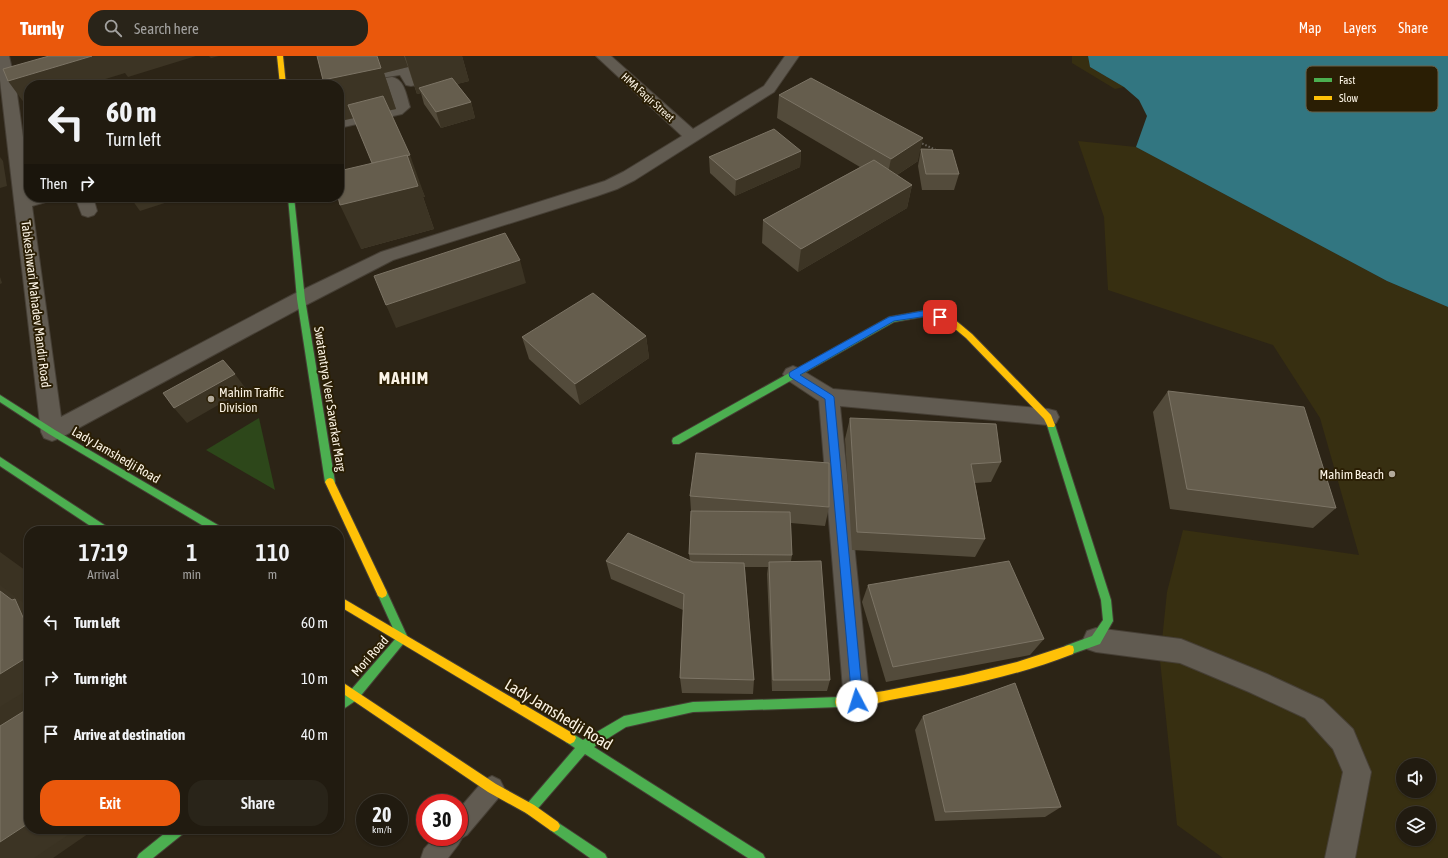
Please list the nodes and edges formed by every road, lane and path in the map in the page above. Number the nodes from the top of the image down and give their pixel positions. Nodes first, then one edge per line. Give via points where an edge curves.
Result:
1 (2, 56) edge
2 (280, 56) edge
3 (604, 56) edge
4 (792, 56) edge
5 (282, 80) edge
6 (344, 82) edge
7 (344, 82) edge
8 (411, 82) dead end
9 (5, 88) edge
10 (344, 122) edge
11 (693, 137) junction
12 (916, 141) edge
13 (941, 152) edge
14 (24, 158) edge
15 (26, 202) edge
16 (291, 202) edge
17 (23, 203) junction
18 (301, 299) junction
19 (793, 374) junction
20 (829, 397) junction
21 (0, 398) edge
22 (1048, 417) junction
23 (52, 432) junction
24 (676, 441) dead end
25 (0, 461) edge
26 (98, 526) edge
27 (212, 526) edge
28 (344, 604) edge
29 (403, 638) junction
30 (1096, 640) junction
31 (344, 688) edge
32 (354, 695) junction
33 (857, 701) junction
34 (344, 703) edge
35 (584, 746) junction
36 (492, 788) junction
37 (530, 810) junction
38 (468, 816) edge
39 (174, 834) edge
40 (443, 846) edge
41 (143, 858) edge
42 (433, 858) edge
43 (601, 858) edge
44 (759, 858) edge
45 (1340, 858) edge

1 - 9 street, Tabkeshwari Mahadev Mandir Road
2 - 5 street
3 - 11 street, HMA Faqir Street
4 - 11 street via 769,89
6 - 8 street via 402,70
7 - 10 street via 392,81 395,83 402,107 397,111
9 - 14 street, Tabkeshwari Mahadev Mandir Road
11 - 18 street via 611,185 387,256
12 - 13 path
14 - 17 street, Tabkeshwari Mahadev Mandir Road
15 - 17 street
16 - 18 street, Swatantrya Veer Savarkar Marg
17 - 23 street, Tabkeshwari Mahadev Mandir Road
18 - 23 street
18 - 29 street, Swatantrya Veer Savarkar Marg via 329,480
19 - 20 street
19 - 22 street via 892,319 928,313 951,321 969,336
19 - 24 street
20 - 22 street
20 - 33 street
21 - 23 street, Lady Jamshedji Road
22 - 30 street via 1106,600 1108,621
23 - 27 street, Lady Jamshedji Road
25 - 26 street
28 - 29 street, Lady Jamshedji Road
29 - 32 street, Mori Road
29 - 35 street, Lady Jamshedji Road
30 - 33 street via 1052,656 959,682
30 - 45 street via 1181,651 1314,709 1343,739 1357,772
31 - 32 street
32 - 34 street, Mori Road
32 - 36 street
33 - 35 street via 693,707 624,722
35 - 37 street
35 - 44 street, Lady Jamshedji Road
36 - 37 street
36 - 38 lane
37 - 43 street
39 - 41 street
40 - 42 lane

